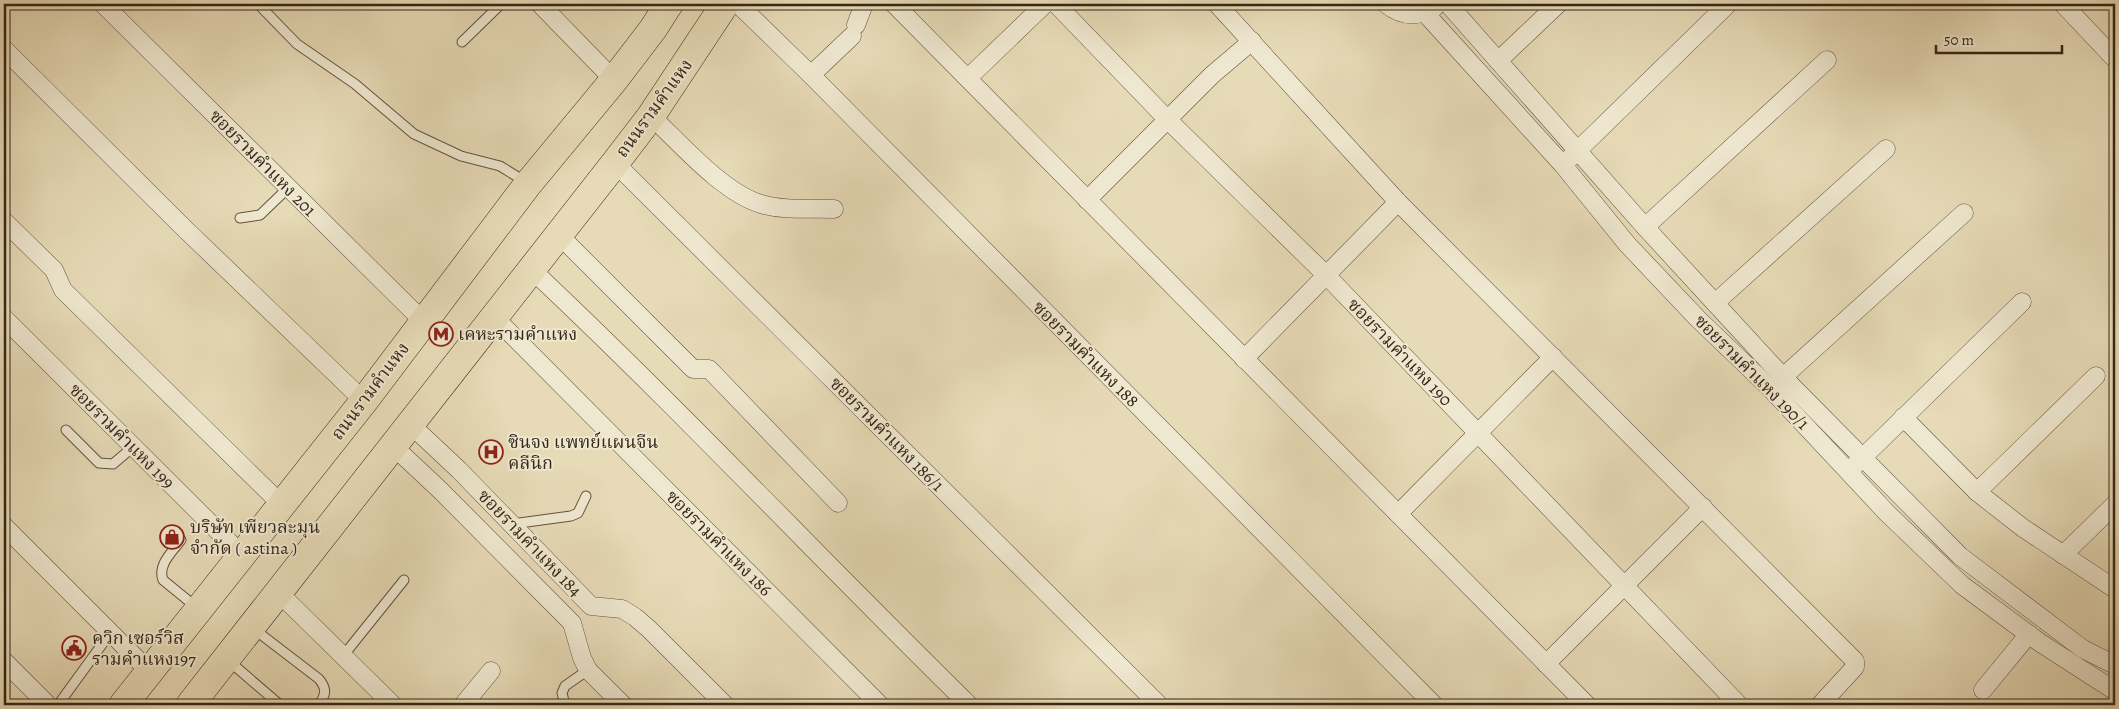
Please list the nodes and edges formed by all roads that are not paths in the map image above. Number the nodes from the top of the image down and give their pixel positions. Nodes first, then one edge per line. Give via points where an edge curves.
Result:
1 (104, 4) edge
2 (258, 4) edge
3 (501, 4) edge
4 (540, 4) edge
5 (668, 4) edge
6 (725, 4) edge
7 (738, 4) edge
8 (864, 4) edge
9 (894, 4) edge
10 (1045, 4) edge
11 (1056, 4) edge
12 (1217, 4) edge
13 (1386, 4) edge
14 (1448, 4) edge
15 (1558, 4) edge
16 (1728, 4) edge
17 (2064, 4) edge
18 (1432, 8) edge
19 (1252, 41) junction
20 (462, 42) dead end
21 (4, 49) edge
22 (2115, 59) edge
23 (1827, 60) dead end
24 (1498, 61) junction
25 (811, 75) junction
26 (968, 78) junction
27 (614, 80) junction
28 (651, 116) junction
29 (1167, 119) junction
30 (1886, 149) dead end
31 (1577, 151) junction
32 (615, 164) junction
33 (1563, 165) junction
34 (528, 184) junction
35 (288, 188) junction
36 (1086, 200) junction
37 (1398, 202) junction
38 (834, 209) dead end
39 (1964, 214) dead end
40 (240, 218) dead end
41 (4, 221) edge
42 (1645, 227) junction
43 (559, 235) junction
44 (532, 270) junction
45 (1328, 276) junction
46 (2022, 302) dead end
47 (1715, 303) junction
48 (494, 317) junction
49 (4, 318) edge
50 (423, 321) junction
51 (1553, 357) junction
52 (1244, 359) junction
53 (1783, 376) junction
54 (2096, 376) dead end
55 (364, 401) junction
56 (1903, 417) junction
57 (410, 424) junction
58 (66, 430) dead end
59 (1477, 432) junction
60 (392, 446) junction
61 (133, 447) junction
62 (1862, 457) junction
63 (1848, 471) junction
64 (1977, 492) junction
65 (586, 496) dead end
66 (838, 503) dead end
67 (2115, 504) edge
68 (282, 505) junction
69 (1703, 507) junction
70 (1398, 514) junction
71 (509, 521) junction
72 (4, 526) edge
73 (488, 538) junction
74 (181, 540) dead end
75 (241, 554) junction
76 (2063, 555) junction
77 (404, 580) dead end
78 (1625, 587) junction
79 (2115, 589) edge
80 (278, 592) junction
81 (591, 606) junction
82 (198, 609) junction
83 (572, 623) junction
84 (252, 627) junction
85 (111, 632) junction
86 (2029, 634) junction
87 (343, 656) junction
88 (227, 659) junction
89 (4, 661) edge
90 (1546, 664) junction
91 (2115, 665) edge
92 (588, 670) junction
93 (491, 671) dead end
94 (150, 672) junction
95 (1983, 690) dead end
96 (2115, 691) edge
97 (2115, 700) edge
98 (48, 705) edge
99 (58, 705) edge
100 (123, 705) edge
101 (190, 705) edge
102 (280, 705) edge
103 (319, 705) edge
104 (393, 705) edge
105 (463, 705) edge
106 (565, 705) edge
107 (623, 705) edge
108 (725, 705) edge
109 (880, 705) edge
110 (969, 705) edge
111 (1159, 705) edge
112 (1434, 705) edge
113 (1587, 705) edge
114 (1739, 705) edge
115 (1820, 705) edge
116 (2112, 705) edge

1 - 35 street, ซอยรามคำแหง 201
2 - 34 lane via 297,44 354,84 414,134 461,156 500,166
3 - 20 lane
4 - 27 street
5 - 27 main road, ถนนรามคำแหง
6 - 28 main road, ถนนรามคำแหง
7 - 25 street, ซอยรามคำแหง 188
8 - 25 street via 854,30
9 - 26 street
10 - 26 street
11 - 29 street, ซอยรามคำแหง 190
12 - 19 street
13 - 18 street, ซอยรามคำแหง 190/1 via 1393,10 1414,16
14 - 24 street, ซอยรามคำแหง 190/1
15 - 24 street
16 - 31 street
17 - 22 street
18 - 33 street, ซอยรามคำแหง 190/1
19 - 29 street
19 - 37 street
21 - 55 street
23 - 42 street
24 - 31 street, ซอยรามคำแหง 190/1
25 - 112 street, ซอยรามคำแหง 188
26 - 36 street
27 - 34 main road, ถนนรามคำแหง
28 - 32 main road, ถนนรามคำแหง
28 - 38 street via 738,194 783,208
29 - 36 street
29 - 45 street, ซอยรามคำแหง 190
30 - 47 street
31 - 33 street
31 - 42 street, ซอยรามคำแหง 190/1
32 - 43 main road, ถนนรามคำแหง
32 - 111 street, ซอยรามคำแหง 186/1
33 - 63 street, ซอยรามคำแหง 190/1 via 1627,244
34 - 50 main road, ถนนรามคำแหง
35 - 40 lane via 260,215
35 - 50 street, ซอยรามคำแหง 201
36 - 52 street
37 - 45 street
37 - 51 street
39 - 53 street
41 - 68 street via 54,270 63,290
42 - 47 street, ซอยรามคำแหง 190/1
43 - 44 main road, ถนนรามคำแหง
43 - 66 street via 693,369 709,368
44 - 48 main road, ถนนรามคำแหง
44 - 110 street via 591,325
45 - 52 street
45 - 59 street, ซอยรามคำแหง 190
46 - 56 street
47 - 53 street, ซอยรามคำแหง 190/1
48 - 57 main road, ถนนรามคำแหง
48 - 109 street, ซอยรามคำแหง 186
49 - 61 street, ซอยรามคำแหง 199
50 - 55 main road, ถนนรามคำแหง
51 - 59 street
51 - 69 street
52 - 70 street
53 - 62 street, ซอยรามคำแหง 190/1
54 - 64 street
55 - 68 main road, ถนนรามคำแหง
56 - 62 street
56 - 64 street
57 - 60 main road, ถนนรามคำแหง
57 - 71 street, ซอยรามคำแหง 184
58 - 61 lane via 99,463 113,464
59 - 70 street
59 - 78 street, ซอยรามคำแหง 190
60 - 73 street, ซอยรามคำแหง 184
60 - 80 main road, ถนนรามคำแหง
61 - 75 street, ซอยรามคำแหง 199
62 - 63 street
62 - 91 street, ซอยรามคำแหง 190/1 via 1960,556 2084,649
63 - 86 street, ซอยรามคำแหง 190/1 via 1962,585
64 - 76 street
65 - 71 lane via 578,513 571,516
67 - 76 street
68 - 75 main road, ถนนรามคำแหง
69 - 78 street
69 - 115 street via 1855,661 1855,667
70 - 90 street
71 - 73 street
71 - 81 street, ซอยรามคำแหง 184
72 - 85 street
73 - 83 street, ซอยรามคำแหง 184
74 - 82 lane via 161,567 160,574
75 - 82 main road, ถนนรามคำแหง
76 - 79 street
77 - 87 lane
78 - 90 street
78 - 114 street, ซอยรามคำแหง 190
80 - 84 main road, ถนนรามคำแหง
80 - 87 street
81 - 83 street
81 - 108 street, ซอยรามคำแหง 184 via 622,610 634,617
82 - 94 main road, ถนนรามคำแหง
83 - 92 street, ซอยรามคำแหง 184
84 - 88 main road, ถนนรามคำแหง
84 - 103 lane via 320,678 326,695
85 - 94 street
85 - 99 lane
86 - 95 street
86 - 96 street, ซอยรามคำแหง 190/1
87 - 104 street
88 - 101 main road, ถนนรามคำแหง
88 - 102 lane
89 - 98 street
90 - 113 street
92 - 106 lane via 565,686 562,693
92 - 107 street, ซอยรามคำแหง 184
93 - 105 street
94 - 100 main road, ถนนรามคำแหง
97 - 116 street

